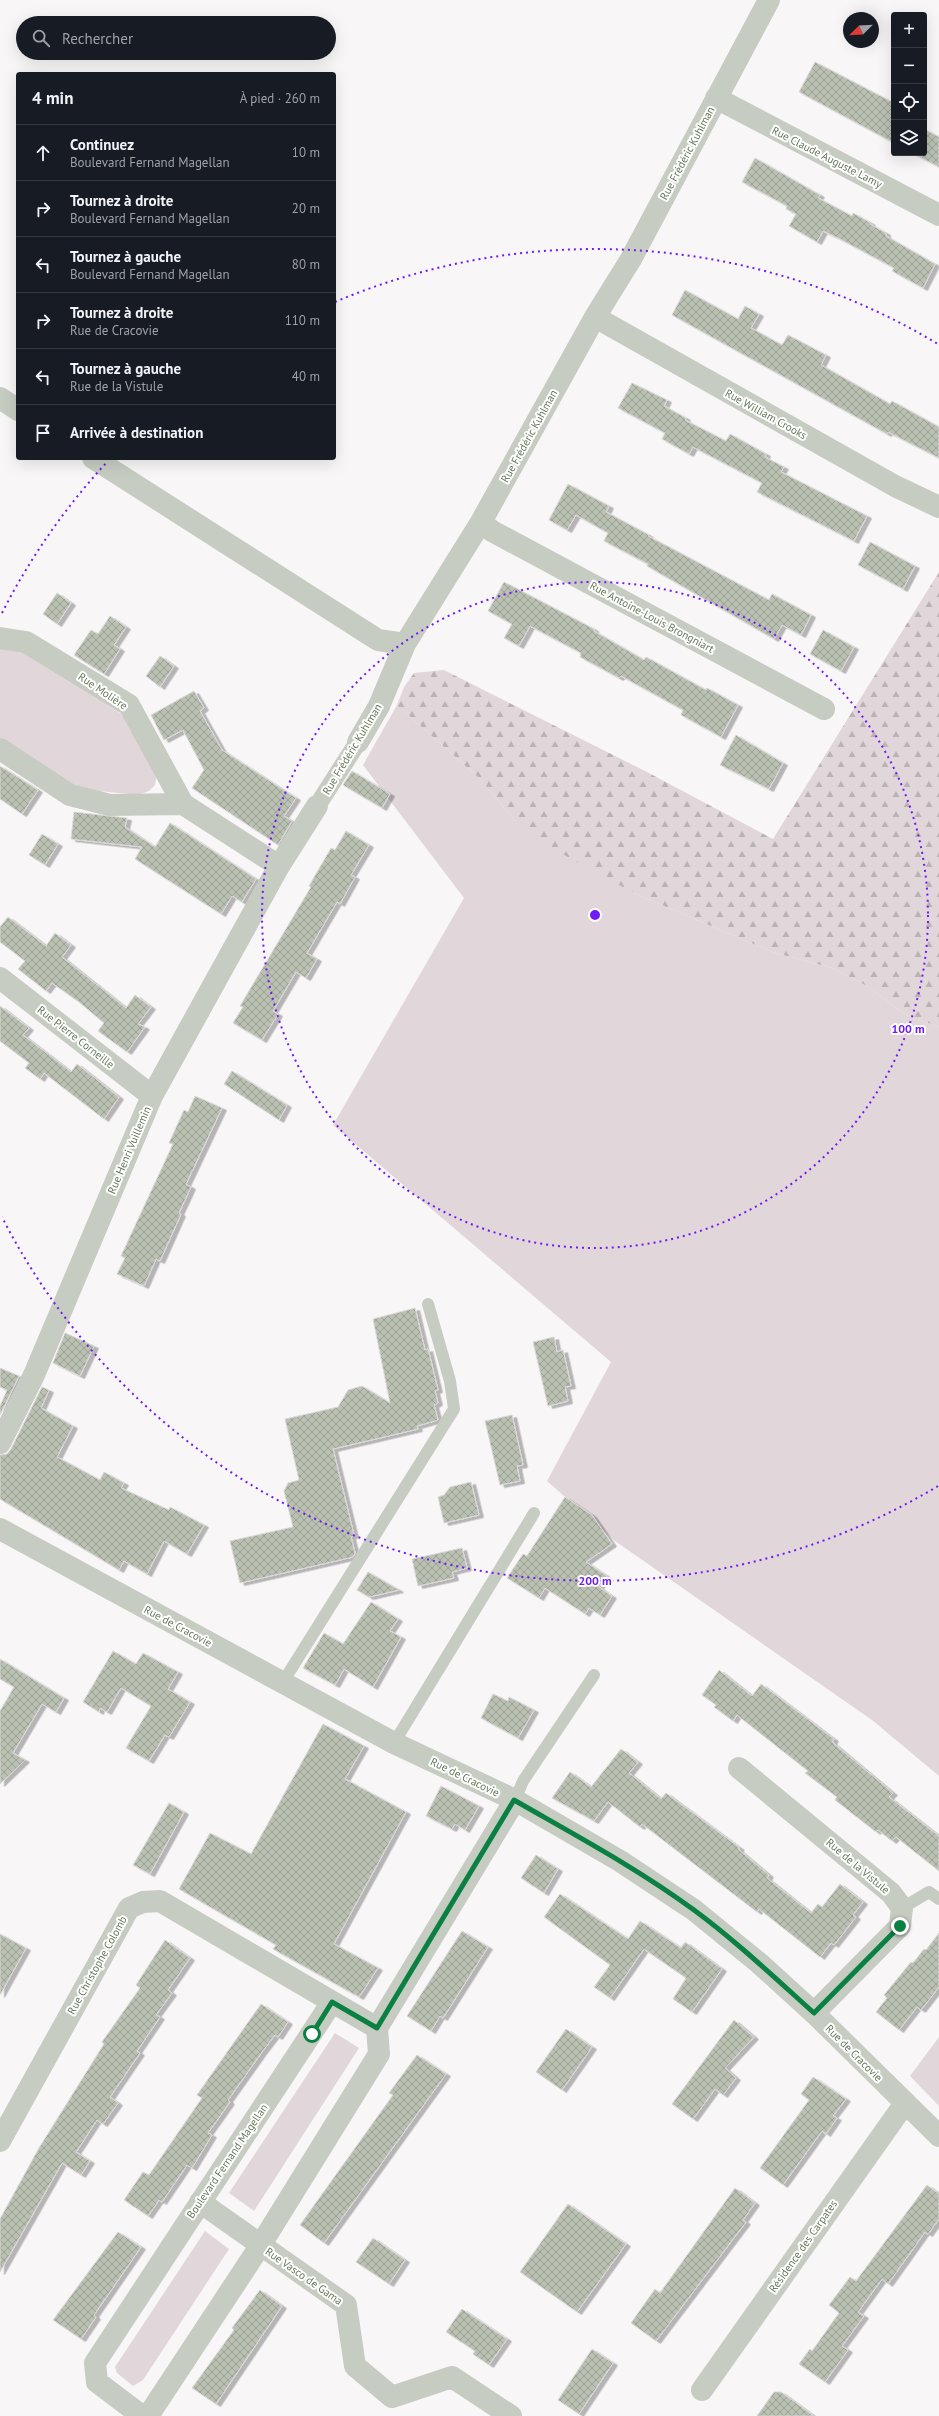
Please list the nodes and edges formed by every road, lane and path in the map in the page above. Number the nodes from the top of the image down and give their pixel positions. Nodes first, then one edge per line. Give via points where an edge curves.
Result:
1 (769, 0) edge
2 (716, 98) junction
3 (939, 215) edge
4 (596, 317) junction
5 (0, 398) edge
6 (16, 409) edge
7 (96, 460) edge
8 (939, 507) edge
9 (481, 522) junction
10 (0, 638) edge
11 (405, 644) junction
12 (824, 709) dead end
13 (358, 742) joint
14 (0, 749) edge
15 (183, 804) junction
16 (317, 806) joint
17 (278, 866) junction
18 (0, 978) edge
19 (152, 1096) junction
20 (428, 1304) dead end
21 (0, 1443) edge
22 (534, 1513) dead end
23 (0, 1529) edge
24 (594, 1675) dead end
25 (283, 1682) junction
26 (394, 1743) junction
27 (739, 1768) dead end
28 (514, 1800) junction
29 (939, 1899) edge
30 (902, 1908) junction
31 (332, 2002) junction
32 (814, 2013) junction
33 (377, 2028) junction
34 (905, 2103) junction
35 (939, 2136) edge
36 (0, 2141) edge
37 (200, 2202) junction
38 (260, 2246) junction
39 (702, 2390) dead end
40 (142, 2416) edge
41 (148, 2416) edge
42 (510, 2416) edge

1 - 2 street, Rue Frédéric Kuhlman
2 - 3 street, Rue Claude Auguste Lamy
2 - 4 street, Rue Frédéric Kuhlman via 631,259
4 - 8 street, Rue William Crooks via 895,486
4 - 9 street, Rue Frédéric Kuhlman
5 - 6 street
7 - 11 street via 378,640
9 - 11 street, Rue Frédéric Kuhlman
9 - 12 street, Rue Antoine-Louis Brongniart via 492,531
10 - 15 street, Rue Molière via 26,642 129,705
11 - 13 street, Rue Frédéric Kuhlman via 379,706
13 - 16 street, Rue Frédéric Kuhlman
14 - 15 street via 70,795 110,805
15 - 17 street, Rue Molière
16 - 17 street, Rue Frédéric Kuhlman
17 - 19 street, Rue Henri Vuillemin
18 - 19 street, Rue Pierre Corneille
19 - 21 street, Rue Henri Vuillemin via 34,1375
20 - 25 lane via 450,1381 454,1409
22 - 26 lane
23 - 25 street, Rue de Cracovie
24 - 28 lane via 523,1781
25 - 26 street, Rue de Cracovie
26 - 28 street, Rue de Cracovie
27 - 30 street, Rue de la Vistule via 891,1893
28 - 32 street, Rue de Cracovie via 620,1860 694,1910
28 - 33 street
29 - 30 lane via 929,1892
30 - 32 street via 900,1926
31 - 33 street
31 - 36 street, Rue Christophe Colomb via 160,1901 142,1902 129,1908
31 - 37 street, Boulevard Fernand Magellan
32 - 34 street, Rue de Cracovie
33 - 38 street via 379,2054
34 - 35 street, Rue de Cracovie
34 - 39 street, Résidence des Carpates
37 - 38 street, Rue Vasco de Gama
37 - 40 street, Boulevard Fernand Magellan via 95,2363 97,2382
38 - 41 street
38 - 42 street, Rue Vasco de Gama via 346,2305 355,2366 392,2397 452,2377

